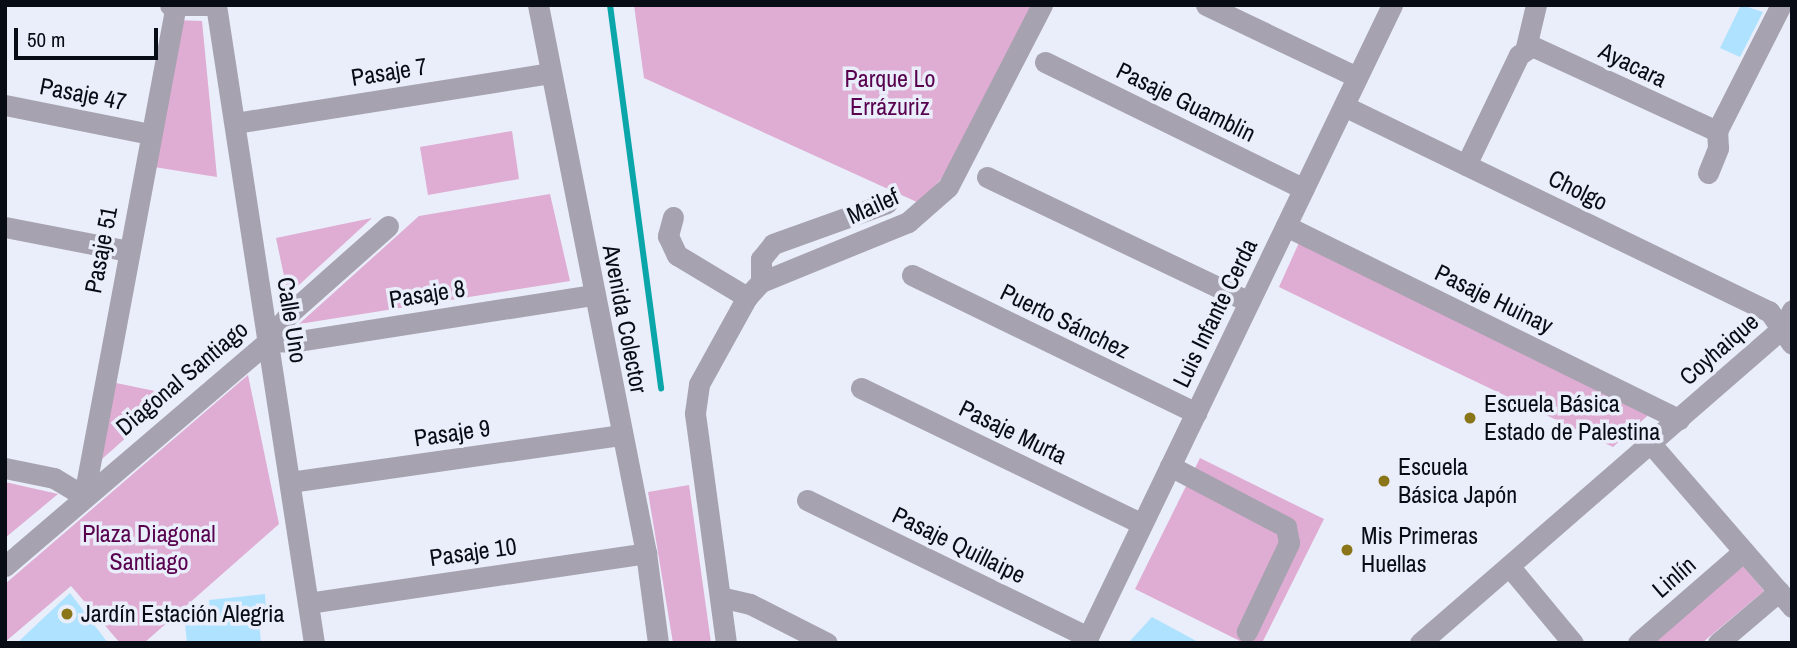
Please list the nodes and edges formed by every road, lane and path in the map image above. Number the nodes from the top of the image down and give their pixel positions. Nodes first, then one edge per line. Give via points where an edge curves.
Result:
1 (215, 5) edge
2 (538, 5) edge
3 (1042, 5) edge
4 (1206, 5) edge
5 (1392, 5) edge
6 (1536, 5) edge
7 (1781, 5) edge
8 (172, 10) edge
9 (1526, 47) junction
10 (1045, 62) dead end
11 (551, 73) junction
12 (1357, 77) junction
13 (5, 105) edge
14 (1343, 106) junction
15 (235, 123) junction
16 (1717, 131) junction
17 (150, 134) junction
18 (1466, 165) junction
19 (1708, 173) dead end
20 (987, 177) dead end
21 (1304, 189) junction
22 (887, 203) dead end
23 (673, 217) dead end
24 (388, 226) dead end
25 (1286, 226) junction
26 (6, 233) edge
27 (128, 251) junction
28 (912, 275) dead end
29 (754, 289) junction
30 (593, 295) junction
31 (1249, 302) junction
32 (1789, 328) edge
33 (268, 341) junction
34 (861, 388) dead end
35 (1196, 413) junction
36 (1679, 419) junction
37 (622, 435) junction
38 (1651, 444) junction
39 (1170, 466) junction
40 (5, 468) edge
41 (290, 482) junction
42 (84, 496) junction
43 (807, 500) dead end
44 (1142, 524) junction
45 (1744, 551) junction
46 (646, 552) junction
47 (5, 566) edge
48 (1509, 566) junction
49 (720, 597) junction
50 (1785, 599) edge
51 (308, 603) junction
52 (1247, 631) dead end
53 (1086, 640) edge
54 (314, 643) edge
55 (659, 643) edge
56 (726, 643) edge
57 (827, 643) edge
58 (1420, 643) edge
59 (1573, 643) edge
60 (1637, 643) edge
61 (1718, 643) edge

1 - 8 street
1 - 15 street, Calle Uno
2 - 11 street, Avenida Colector
3 - 29 street, Mailef via 958,174 935,201 908,222
4 - 12 street
5 - 12 street, Luis Infante Cerda
6 - 9 street
7 - 16 street via 1725,125
8 - 17 street, Pasaje 51
9 - 16 street, Ayacara via 1537,47
9 - 18 street
10 - 21 street, Pasaje Guamblin
11 - 15 street, Pasaje 7
11 - 30 street, Avenida Colector
12 - 14 street, Luis Infante Cerda
13 - 17 street, Pasaje 47
14 - 18 street, Cholgo
14 - 21 street, Luis Infante Cerda
15 - 33 street, Calle Uno
16 - 19 street via 1718,148
17 - 27 street, Pasaje 51
18 - 32 street, Cholgo via 1763,308
20 - 31 street
21 - 25 street, Luis Infante Cerda
22 - 29 street via 773,244 761,259
23 - 29 street via 668,236 677,255
24 - 33 street, Diagonal Santiago via 290,313
25 - 31 street, Luis Infante Cerda
25 - 36 street, Pasaje Huinay
26 - 27 street
27 - 42 street, Pasaje 51
28 - 35 street, Puerto Sánchez
29 - 49 street via 699,384 695,413
30 - 33 street, Pasaje 8 via 292,342
30 - 37 street, Avenida Colector
31 - 35 street, Luis Infante Cerda
32 - 36 street, Coyhaique
33 - 41 street, Calle Uno
33 - 42 street, Diagonal Santiago
34 - 44 street, Pasaje Murta
35 - 39 street, Luis Infante Cerda
36 - 38 street, Coyhaique
37 - 41 street, Pasaje 9
37 - 46 street, Avenida Colector
38 - 45 street
38 - 48 street, Coyhaique
39 - 44 street, Luis Infante Cerda
39 - 52 street via 1286,527 1289,542
40 - 42 street via 54,478
41 - 51 street, Calle Uno
42 - 47 street, Diagonal Santiago
43 - 53 street, Pasaje Quillaipe
44 - 53 street, Luis Infante Cerda
45 - 50 street
45 - 60 street, Linlín
46 - 51 street, Pasaje 10
46 - 55 street, Avenida Colector
48 - 58 street, Coyhaique
48 - 59 street
49 - 56 street
49 - 57 street via 750,604
50 - 61 street
51 - 54 street, Calle Uno

